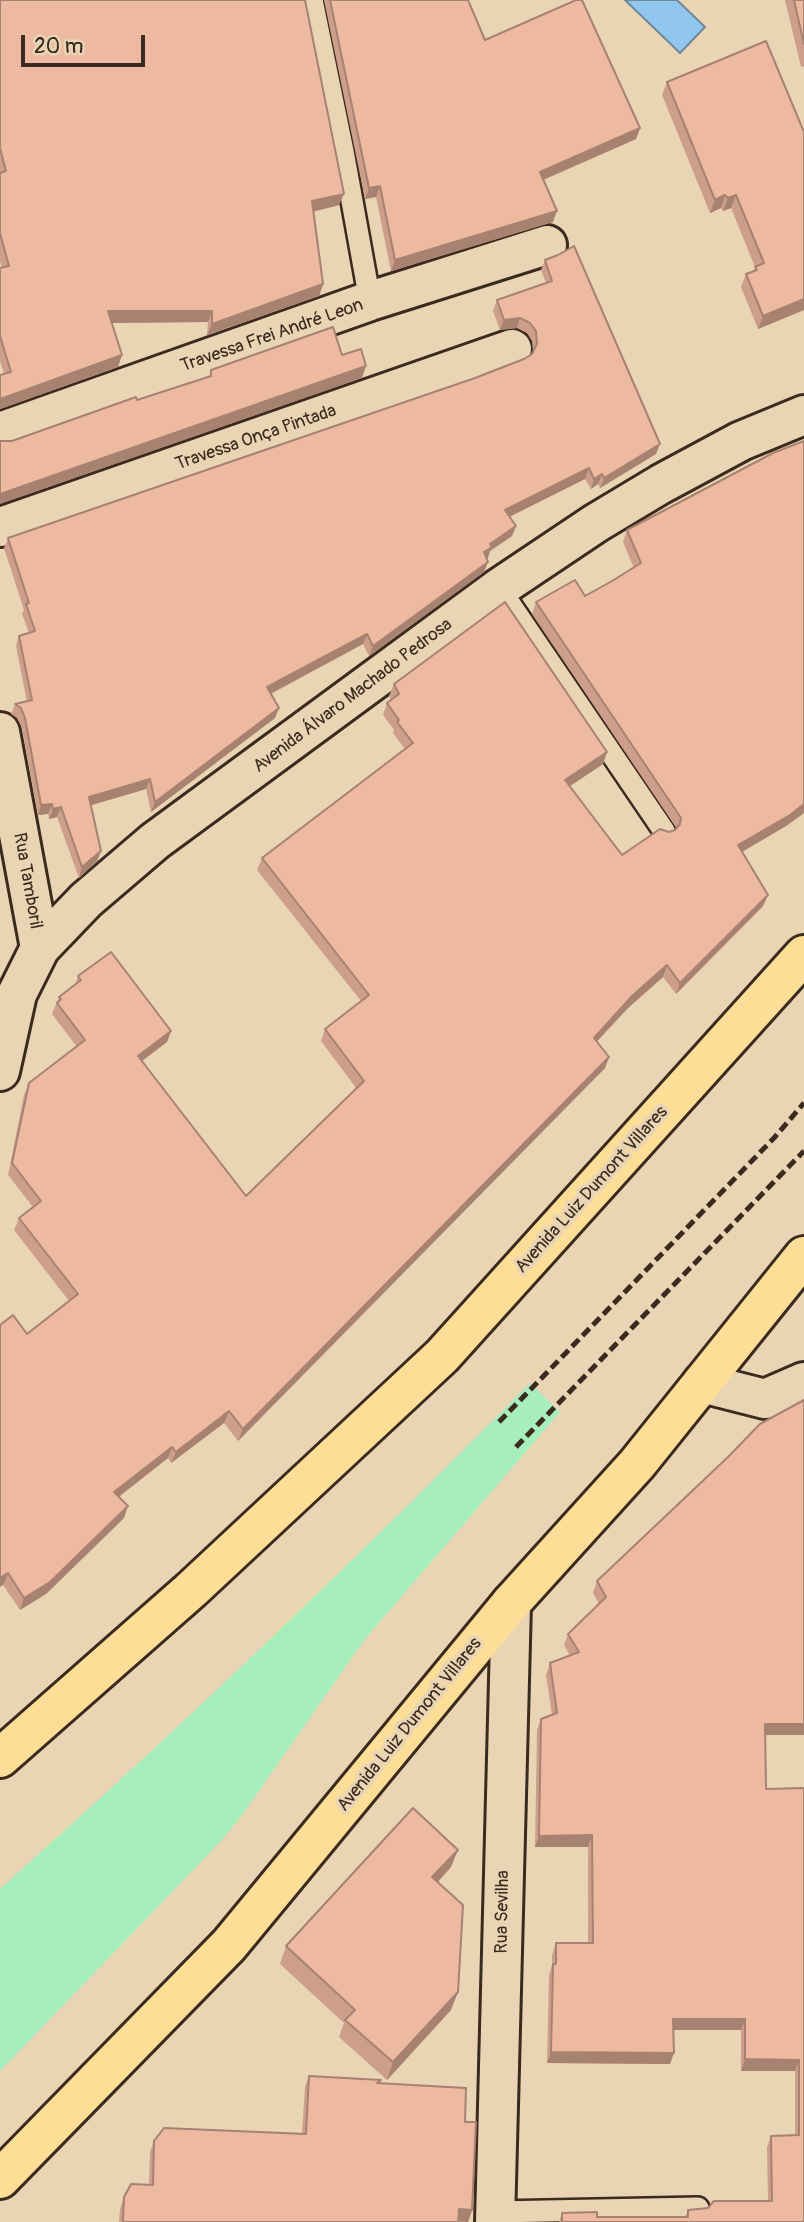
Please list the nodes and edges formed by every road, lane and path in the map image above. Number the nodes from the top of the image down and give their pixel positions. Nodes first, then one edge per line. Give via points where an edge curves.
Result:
1 (313, 0) edge
2 (547, 245) dead end
3 (370, 301) junction
4 (512, 349) dead end
5 (804, 415) edge
6 (0, 432) edge
7 (0, 527) edge
8 (499, 589) junction
9 (0, 732) edge
10 (664, 831) edge
11 (40, 948) junction
12 (804, 955) edge
13 (0, 1071) edge
14 (804, 1256) edge
15 (804, 1382) edge
16 (702, 1383) junction
17 (511, 1603) junction
18 (0, 1758) edge
19 (0, 2179) edge
20 (698, 2208) edge
21 (495, 2217) edge

1 - 3 lane
2 - 3 street, Travessa Frei André Leon
3 - 6 street, Travessa Frei André Leon
4 - 7 street, Travessa Onça Pintada
5 - 8 street, Avenida Álvaro Machado Pedrosa via 741,441 661,484
8 - 10 lane
8 - 11 street, Avenida Álvaro Machado Pedrosa via 155,841 86,900
9 - 11 street, Rua Tamboril
11 - 13 street, Avenida Álvaro Machado Pedrosa via 17,994
12 - 18 main road, Avenida Luiz Dumont Villares via 442,1356 191,1590
14 - 16 main road, Avenida Luiz Dumont Villares
15 - 16 street via 765,1399
16 - 17 main road, Avenida Luiz Dumont Villares via 637,1464
17 - 19 main road, Avenida Luiz Dumont Villares via 229,1945
17 - 21 street, Rua Sevilha
20 - 21 lane

